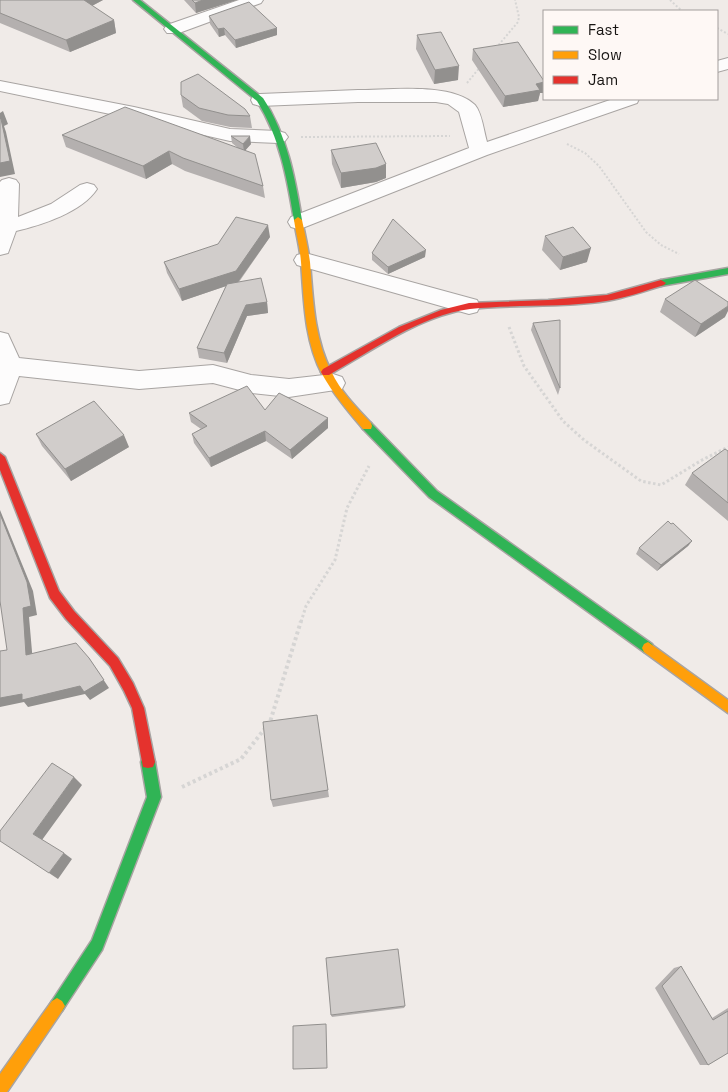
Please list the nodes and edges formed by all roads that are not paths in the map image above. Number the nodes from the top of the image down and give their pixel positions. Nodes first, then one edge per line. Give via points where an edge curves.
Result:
1 (136, 0) edge
2 (254, 0) edge
3 (173, 29) junction
4 (0, 86) edge
5 (260, 100) junction
6 (627, 100) edge
7 (278, 137) junction
8 (478, 143) junction
9 (9, 184) dead end
10 (87, 188) dead end
11 (298, 222) junction
12 (7, 227) junction
13 (0, 248) edge
14 (305, 260) junction
15 (728, 271) edge
16 (469, 306) junction
17 (0, 340) edge
18 (5, 365) edge
19 (329, 377) junction
20 (0, 396) edge
21 (0, 457) edge
22 (728, 707) edge
23 (0, 1088) edge

1 - 3 street
2 - 3 street
3 - 5 street
4 - 7 street via 230,135
5 - 7 street
5 - 8 street via 436,96 454,100 468,109
6 - 8 street
7 - 11 street
8 - 11 street
9 - 12 street
10 - 12 street via 50,214
11 - 14 street
12 - 13 street
14 - 16 street
14 - 19 street via 307,303 316,343
15 - 16 street via 677,279 607,298
16 - 19 street via 421,320
17 - 18 street
18 - 19 street via 139,380 213,374 251,384 289,388
18 - 20 street
19 - 22 street via 343,399 383,445 433,494
21 - 23 street via 54,594 114,662 129,687 138,708 154,797 97,945

